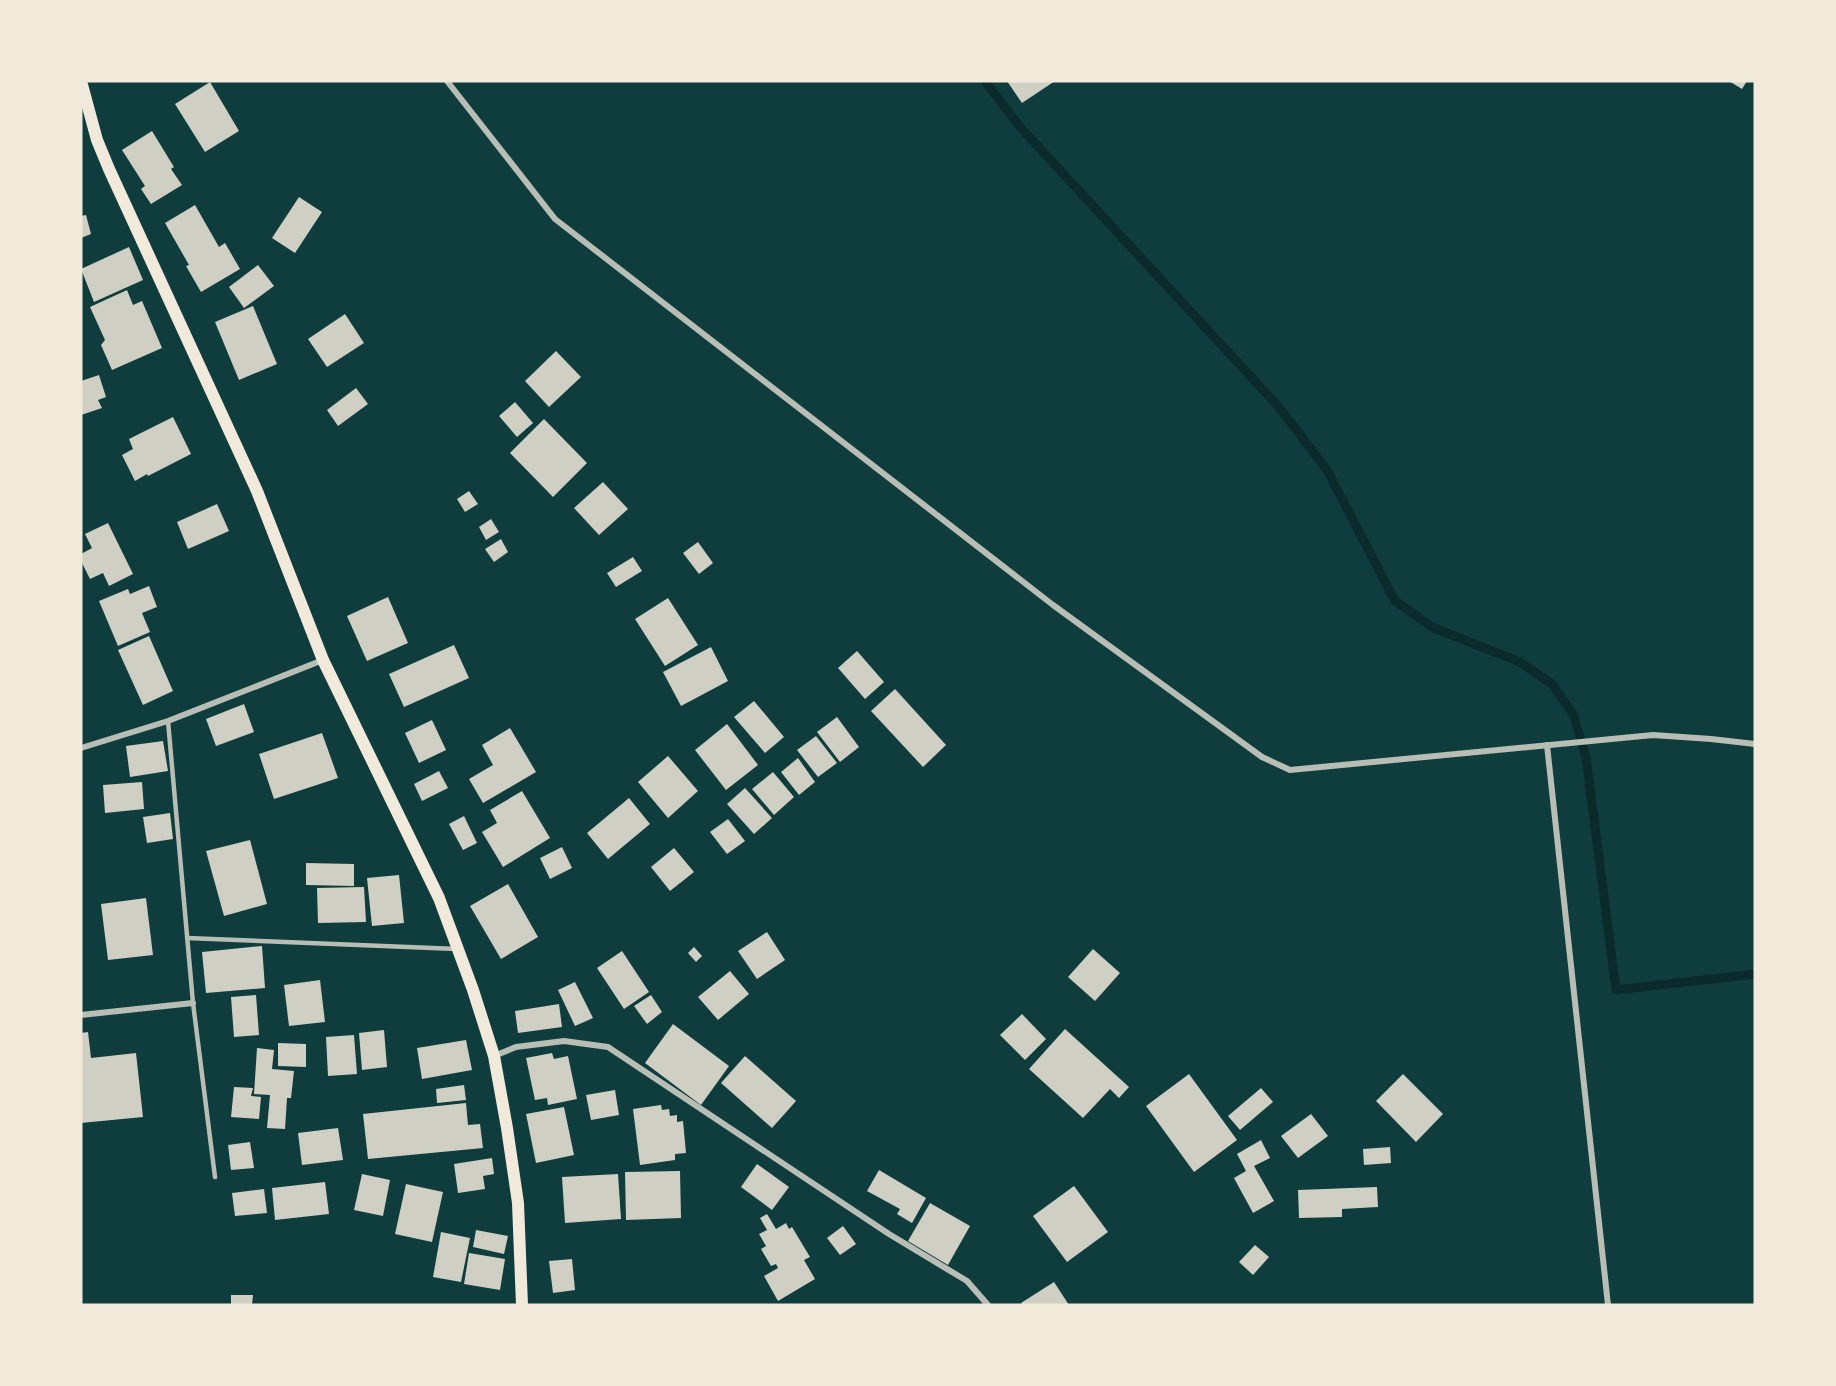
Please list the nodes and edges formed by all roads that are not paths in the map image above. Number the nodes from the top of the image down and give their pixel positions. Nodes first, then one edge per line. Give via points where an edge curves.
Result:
1 (81, 81) edge
2 (447, 81) edge
3 (323, 660) junction
4 (168, 721) junction
5 (1755, 744) edge
6 (1547, 745) junction
7 (81, 748) edge
8 (187, 938) junction
9 (457, 949) junction
10 (193, 1004) junction
11 (81, 1015) edge
12 (494, 1056) junction
13 (216, 1177) dead end
14 (522, 1305) edge
15 (988, 1305) edge
16 (1608, 1305) edge

1 - 3 main road via 109,169 257,490
2 - 6 street via 555,219 1053,605 1262,757 1290,770
3 - 4 street
3 - 9 main road via 439,898
4 - 7 street
4 - 8 lane
5 - 6 street via 1653,735
6 - 16 street
8 - 9 lane
8 - 10 lane
9 - 12 main road
10 - 11 street
10 - 13 lane
12 - 14 main road via 518,1203
12 - 15 street via 516,1047 564,1041 608,1047 889,1234 967,1281

